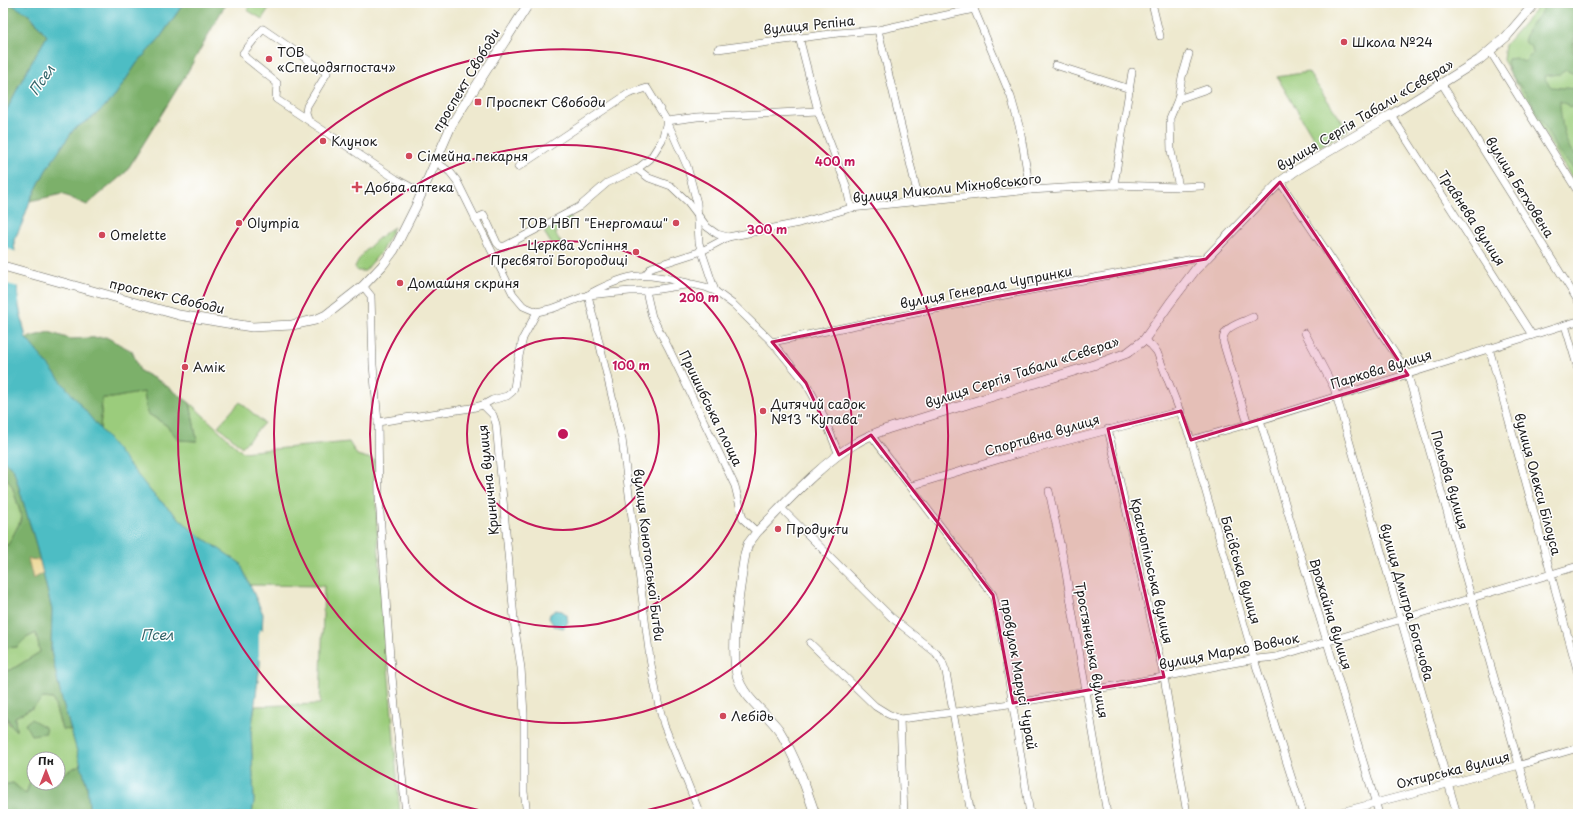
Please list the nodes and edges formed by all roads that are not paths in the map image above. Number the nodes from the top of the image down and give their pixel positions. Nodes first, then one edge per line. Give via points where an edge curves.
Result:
1 (529, 3) edge
2 (1152, 3) edge
3 (1534, 3) edge
4 (975, 6) edge
5 (878, 30) junction
6 (1160, 36) dead end
7 (799, 37) junction
8 (718, 49) dead end
9 (1490, 52) junction
10 (1189, 54) dead end
11 (1055, 65) dead end
12 (1132, 72) dead end
13 (1442, 84) junction
14 (1130, 89) junction
15 (1207, 89) dead end
16 (1178, 99) junction
17 (818, 111) junction
18 (1391, 115) junction
19 (308, 120) junction
20 (667, 121) junction
21 (435, 161) junction
22 (518, 167) dead end
23 (637, 169) junction
24 (1280, 182) junction
25 (1114, 185) junction
26 (1201, 186) dead end
27 (1179, 187) junction
28 (1030, 190) junction
29 (1578, 192) edge
30 (422, 193) junction
31 (919, 200) junction
32 (852, 208) junction
33 (698, 216) junction
34 (475, 219) junction
35 (728, 237) junction
36 (702, 251) junction
37 (1206, 260) junction
38 (3, 266) edge
39 (645, 275) junction
40 (692, 284) junction
41 (363, 286) junction
42 (646, 291) junction
43 (715, 291) junction
44 (588, 295) junction
45 (1578, 302) edge
46 (537, 312) junction
47 (1253, 317) dead end
48 (1578, 320) edge
49 (1565, 324) junction
50 (1305, 333) dead end
51 (1532, 335) junction
52 (1144, 340) junction
53 (772, 342) junction
54 (1489, 348) junction
55 (1578, 369) edge
56 (1408, 375) junction
57 (1335, 396) junction
58 (483, 405) junction
59 (1181, 411) junction
60 (1260, 420) junction
61 (378, 422) junction
62 (1248, 424) junction
63 (1108, 429) junction
64 (871, 435) junction
65 (1191, 440) junction
66 (839, 455) junction
67 (911, 486) junction
68 (1049, 491) dead end
69 (781, 508) junction
70 (756, 532) junction
71 (1578, 566) edge
72 (1551, 575) junction
73 (1472, 599) junction
74 (1400, 621) junction
75 (1327, 642) junction
76 (810, 644) dead end
77 (1254, 659) junction
78 (1578, 672) edge
79 (1164, 677) junction
80 (1086, 690) junction
81 (1013, 703) junction
82 (953, 711) junction
83 (900, 719) junction
84 (1578, 748) edge
85 (1520, 765) junction
86 (1447, 784) junction
87 (1376, 802) junction
88 (406, 814) edge
89 (527, 814) edge
90 (700, 814) edge
91 (815, 814) edge
92 (904, 814) edge
93 (971, 814) edge
94 (1030, 814) edge
95 (1107, 814) edge
96 (1187, 814) edge
97 (1303, 814) edge
98 (1333, 814) edge
99 (1379, 814) edge
100 (1457, 814) edge
101 (1533, 814) edge

1 - 21 main road, проспект Свободи via 455,119
2 - 6 street
3 - 9 main road, вулиця Сергія Табали «Сєвєра»
4 - 5 street, вулиця Рєпіна
4 - 28 street via 1011,97 1020,129
5 - 7 street, вулиця Рєпіна
5 - 31 street
7 - 8 street, вулиця Рєпіна
7 - 17 street
9 - 13 main road, вулиця Сергія Табали «Сєвєра»
9 - 29 street
10 - 16 street
11 - 14 street
12 - 14 street
13 - 18 main road, вулиця Сергія Табали «Сєвєра»
13 - 45 street, вулиця Бетховена
14 - 25 street
15 - 16 street
16 - 27 street via 1170,118 1171,151
17 - 20 street via 697,117
17 - 32 street
18 - 24 main road, вулиця Сергія Табали «Сєвєра»
18 - 51 street, Травнева вулиця
19 - 19 street via 276,99 277,83 243,53 263,29 327,73 307,106
19 - 30 street via 346,147
20 - 22 street via 647,88 628,94
20 - 23 street via 658,149
20 - 33 street via 687,166
21 - 30 main road, проспект Свободи
21 - 34 street via 454,176
23 - 33 street via 649,178 675,189
23 - 34 street via 607,183 579,207 505,246 497,243 484,215
24 - 37 main road, вулиця Сергія Табали «Сєвєра»
24 - 56 street, Польова вулиця
25 - 27 street, вулиця Миколи Міхновського
25 - 28 street, вулиця Миколи Міхновського
26 - 27 street, вулиця Миколи Міхновського
28 - 31 street, вулиця Миколи Міхновського
30 - 41 main road, проспект Свободи via 394,250
31 - 32 street, вулиця Миколи Міхновського
32 - 35 street, вулиця Миколи Міхновського via 799,223
33 - 35 street via 717,234
33 - 36 street via 698,234
34 - 46 street via 512,294 523,306
35 - 36 street, вулиця Миколи Міхновського
36 - 39 street, вулиця Миколи Міхновського via 652,267
36 - 43 street
37 - 52 main road, вулиця Сергія Табали «Сєвєра» via 1183,284
37 - 53 street, вулиця Генерала Чупринки via 1194,259
38 - 41 main road, проспект Свободи via 178,315 252,327 292,325 315,320 338,307
39 - 40 street
39 - 44 street via 617,280
40 - 42 street
40 - 43 street
41 - 61 street via 371,296
42 - 44 street
42 - 70 street, Пришибська площа via 656,325 735,486 741,514
43 - 53 street via 734,305
44 - 46 street
44 - 90 street, вулиця Конотопської Битви via 622,440 649,653 658,702 664,725
46 - 58 street, Кринична вулиця via 523,338 514,388 507,396
47 - 62 street via 1228,329 1222,337
48 - 49 street, Паркова вулиця
49 - 51 street, Паркова вулиця
49 - 55 street
50 - 57 street, вулиця Дмитра Богачова via 1334,388
51 - 54 street, Паркова вулиця
52 - 59 street, Басівська вулиця via 1157,352
52 - 64 main road, вулиця Сергія Табали «Сєвєра» via 1116,358
53 - 66 street via 806,383 821,410
54 - 56 street, Паркова вулиця
54 - 72 street, вулиця Олекси Білоуса
56 - 57 street, Паркова вулиця
56 - 73 street, Польова вулиця
57 - 60 street, Паркова вулиця
57 - 74 street, вулиця Дмитра Богачова
58 - 61 street
58 - 89 street, Кринична вулиця via 493,415 496,424 521,668 524,792
59 - 63 street, Спортивна вулиця
59 - 65 street, Басівська вулиця
60 - 62 street, Паркова вулиця
60 - 75 street, Врожайна вулиця
61 - 88 street via 379,498 388,633
62 - 65 street, Паркова вулиця
63 - 67 street, Спортивна вулиця
63 - 79 street, Краснопільська вулиця
64 - 66 main road, вулиця Сергія Табали «Сєвєра»
64 - 67 street, провулок Марусі Чурай
65 - 77 street, Басівська вулиця
66 - 69 main road, вулиця Сергія Табали «Сєвєра»
67 - 81 street, провулок Марусі Чурай via 993,595
68 - 80 street, Тростянецька вулиця
69 - 70 main road, вулиця Сергія Табали «Сєвєра»
69 - 82 street via 891,617 936,653 946,672
70 - 91 main road, вулиця Сергія Табали «Сєвєра» via 745,554 736,625 737,674 748,694 778,728 790,749
71 - 72 street, вулиця Марко Вовчок
72 - 73 street, вулиця Марко Вовчок
72 - 78 street, вулиця Олекси Білоуса
73 - 74 street, вулиця Марко Вовчок
73 - 85 street, Польова вулиця
74 - 75 street, вулиця Марко Вовчок
74 - 86 street, вулиця Дмитра Богачова
75 - 77 street, вулиця Марко Вовчок via 1276,657
75 - 87 street, Врожайна вулиця
76 - 83 street via 876,706
77 - 79 street, вулиця Марко Вовчок
77 - 97 street, Басівська вулиця
79 - 80 street, вулиця Марко Вовчок
79 - 96 street, Краснопільська вулиця
80 - 81 street, вулиця Марко Вовчок
80 - 95 street, Тростянецька вулиця
81 - 82 street, вулиця Марко Вовчок
81 - 94 street, провулок Марусі Чурай
82 - 83 street, вулиця Марко Вовчок
82 - 93 street
83 - 92 street
84 - 85 street, Охтирська вулиця
85 - 86 street, Охтирська вулиця
85 - 101 street, Польова вулиця
86 - 87 street, Охтирська вулиця
86 - 100 street, вулиця Дмитра Богачова
87 - 98 street, Охтирська вулиця
87 - 99 street, Врожайна вулиця

